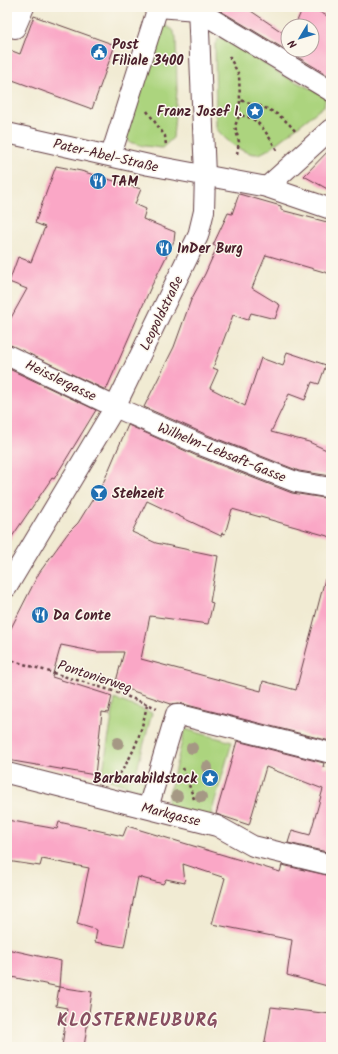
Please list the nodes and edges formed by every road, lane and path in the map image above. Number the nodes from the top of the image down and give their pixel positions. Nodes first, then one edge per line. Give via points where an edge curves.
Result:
1 (24, 7) edge
2 (158, 7) edge
3 (198, 8) edge
4 (7, 25) edge
5 (228, 54) dead end
6 (331, 91) edge
7 (131, 92) junction
8 (240, 100) junction
9 (239, 116) junction
10 (331, 129) edge
11 (7, 133) edge
12 (309, 149) junction
13 (237, 154) dead end
14 (111, 155) junction
15 (169, 169) junction
16 (288, 169) junction
17 (205, 175) junction
18 (267, 187) junction
19 (331, 209) edge
20 (7, 355) edge
21 (115, 407) junction
22 (331, 488) edge
23 (7, 587) edge
24 (7, 659) edge
25 (147, 705) junction
26 (176, 714) junction
27 (331, 753) edge
28 (183, 766) dead end
29 (7, 773) edge
30 (102, 797) junction
31 (148, 808) junction
32 (202, 822) junction
33 (331, 865) edge

1 - 4 street via 16,28
2 - 3 street
2 - 7 street
3 - 6 street
3 - 17 street, Leopoldstraße
5 - 8 path via 239,75
7 - 14 street
7 - 15 path via 165,136
8 - 9 path
8 - 12 path via 264,107 284,117
9 - 13 path via 235,126 239,142
9 - 16 path via 257,121
10 - 12 street
11 - 14 street, Pater-Abel-Straße
12 - 16 street
14 - 15 street, Pater-Abel-Straße
15 - 17 street, Pater-Abel-Straße
16 - 18 street
17 - 18 street, Pater-Abel-Straße
17 - 21 street, Leopoldstraße via 204,211 198,236
18 - 19 street, Pater-Abel-Straße
20 - 21 street, Heisslergasse
21 - 22 street, Wilhelm-Lebsaft-Gasse via 201,445 296,482
21 - 23 street, Leopoldstraße
24 - 25 path, Pontonierweg via 113,691
25 - 26 path, Pontonierweg
25 - 30 path via 135,750
26 - 27 street
26 - 31 street
28 - 32 path
29 - 30 street, Markgasse
30 - 31 street, Markgasse
31 - 32 street, Markgasse
32 - 33 street, Markgasse via 217,826 253,846

